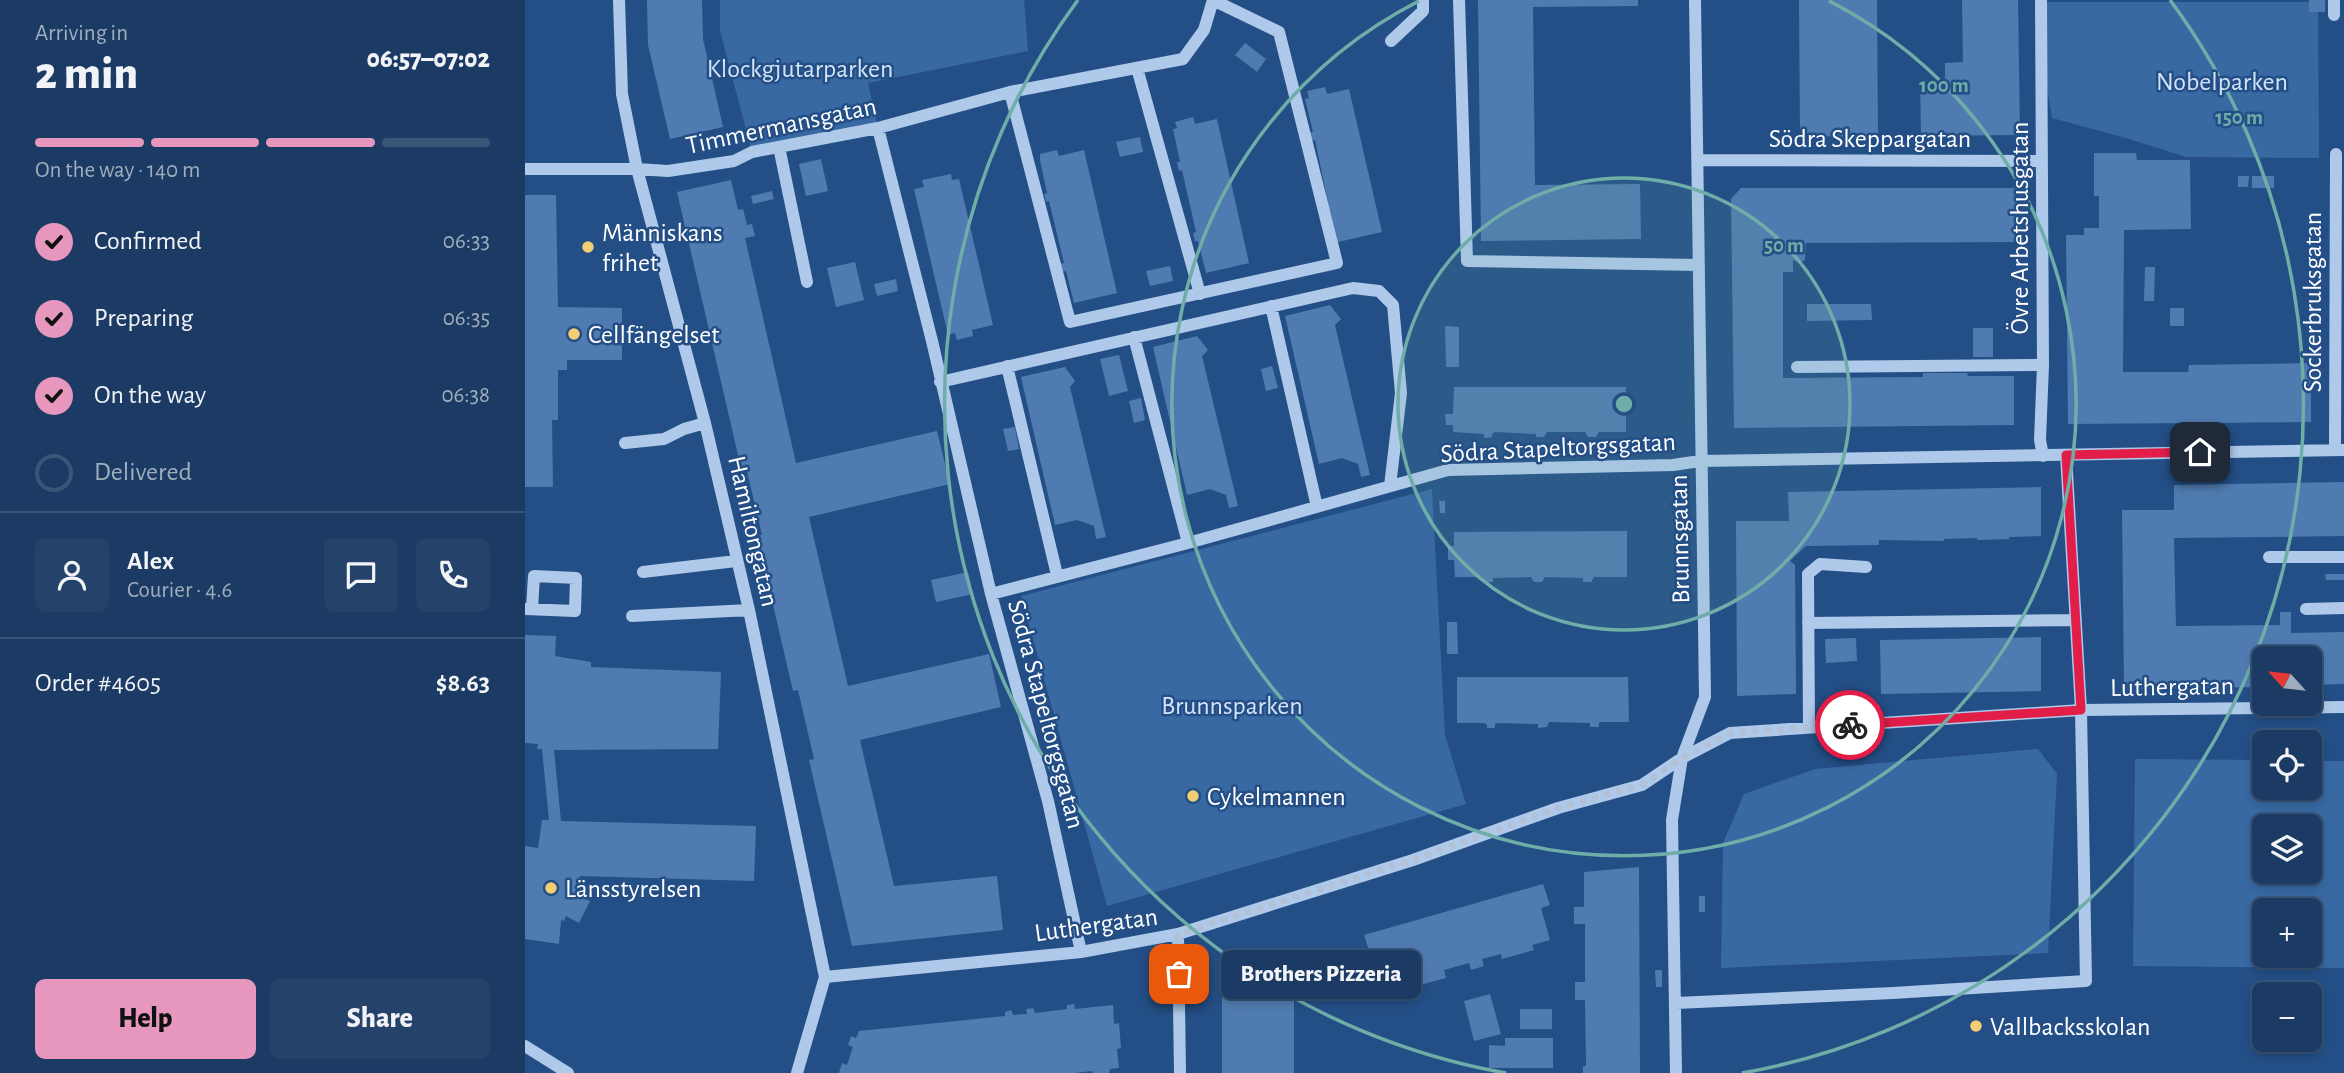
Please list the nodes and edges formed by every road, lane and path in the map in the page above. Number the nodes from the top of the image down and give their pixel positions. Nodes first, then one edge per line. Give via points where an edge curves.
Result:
1 (619, 0) edge
2 (1213, 0) edge
3 (1423, 0) edge
4 (1459, 0) edge
5 (1695, 0) edge
6 (2041, 0) edge
7 (2334, 0) edge
8 (2334, 15) dead end
9 (1391, 41) dead end
10 (1137, 68) junction
11 (1010, 92) junction
12 (878, 128) junction
13 (779, 147) junction
14 (2336, 154) dead end
15 (1698, 160) junction
16 (2042, 162) junction
17 (525, 169) edge
18 (637, 169) junction
19 (1699, 265) junction
20 (807, 282) dead end
21 (1200, 294) junction
22 (1271, 306) junction
23 (1135, 337) junction
24 (2043, 365) junction
25 (1007, 366) junction
26 (1797, 367) dead end
27 (940, 382) junction
28 (705, 423) junction
29 (625, 443) dead end
30 (2339, 450) edge
31 (2066, 455) junction
32 (2043, 456) junction
33 (1700, 461) junction
34 (1390, 486) junction
35 (1317, 507) junction
36 (1188, 543) junction
37 (2269, 557) dead end
38 (2344, 557) edge
39 (736, 561) junction
40 (1867, 567) dead end
41 (643, 572) dead end
42 (1058, 575) junction
43 (991, 594) junction
44 (2344, 608) edge
45 (749, 610) junction
46 (2306, 610) dead end
47 (632, 616) dead end
48 (2076, 620) junction
49 (1808, 623) junction
50 (2344, 707) edge
51 (2081, 710) junction
52 (1809, 728) junction
53 (1682, 758) junction
54 (1178, 934) junction
55 (1081, 952) junction
56 (825, 977) junction
57 (1676, 1003) junction
58 (525, 1046) edge
59 (552, 1069) edge
60 (568, 1073) edge
61 (797, 1073) edge
62 (1180, 1073) edge
63 (1676, 1073) edge

1 - 18 street, Hamiltongatan via 622,94
2 - 10 street, Timmermansgatan via 1204,30 1184,59
2 - 21 street via 1279,32 1337,263
3 - 9 street via 1423,11
4 - 19 street via 1467,261
5 - 15 street, Brunnsgatan
6 - 16 street, Övre Arbetshusgatan
7 - 8 street
10 - 11 street, Timmermansgatan
10 - 21 street
11 - 12 street, Timmermansgatan
11 - 21 street via 1070,322
12 - 13 street, Timmermansgatan
12 - 27 street
13 - 18 street, Timmermansgatan via 752,152 734,162 668,171
13 - 20 street
14 - 30 street, Sockerbruksgatan
15 - 16 street, Södra Skeppargatan
15 - 19 street, Brunnsgatan
16 - 24 street, Övre Arbetshusgatan
17 - 18 street, Timmermansgatan
18 - 28 street, Hamiltongatan
19 - 33 street, Brunnsgatan
22 - 23 street
22 - 34 street via 1353,288 1379,291 1393,305 1401,393
22 - 35 street
23 - 25 street
23 - 36 street
24 - 26 street
24 - 32 street, Övre Arbetshusgatan
25 - 27 street
25 - 42 street
27 - 43 street
28 - 29 street via 664,439
28 - 39 street, Hamiltongatan
30 - 31 street, Södra Stapeltorgsgatan
31 - 32 street, Södra Stapeltorgsgatan
31 - 48 street
32 - 33 street, Södra Stapeltorgsgatan
33 - 34 street, Södra Stapeltorgsgatan via 1448,470
33 - 53 street, Brunnsgatan via 1705,697
34 - 35 street, Södra Stapeltorgsgatan
35 - 36 street, Södra Stapeltorgsgatan
36 - 42 street, Södra Stapeltorgsgatan
37 - 38 street
39 - 41 street
39 - 45 street, Hamiltongatan
40 - 49 street via 1820,564 1808,574
42 - 43 street, Södra Stapeltorgsgatan
43 - 55 street, Södra Stapeltorgsgatan via 1048,801
44 - 46 street
45 - 47 street
45 - 56 street, Hamiltongatan
48 - 49 street
48 - 51 street
49 - 52 street
50 - 51 street, Luthergatan
51 - 52 street, Luthergatan
51 - 57 street via 2086,981
52 - 53 street, Luthergatan via 1731,733
53 - 54 street, Luthergatan via 1642,785 1558,808 1413,860
53 - 57 street, Brunnsgatan via 1672,820
54 - 55 street, Luthergatan
54 - 62 street
55 - 56 street, Luthergatan
56 - 61 street, Hamiltongatan
57 - 63 street, Brunnsgatan
58 - 59 street
59 - 60 street

